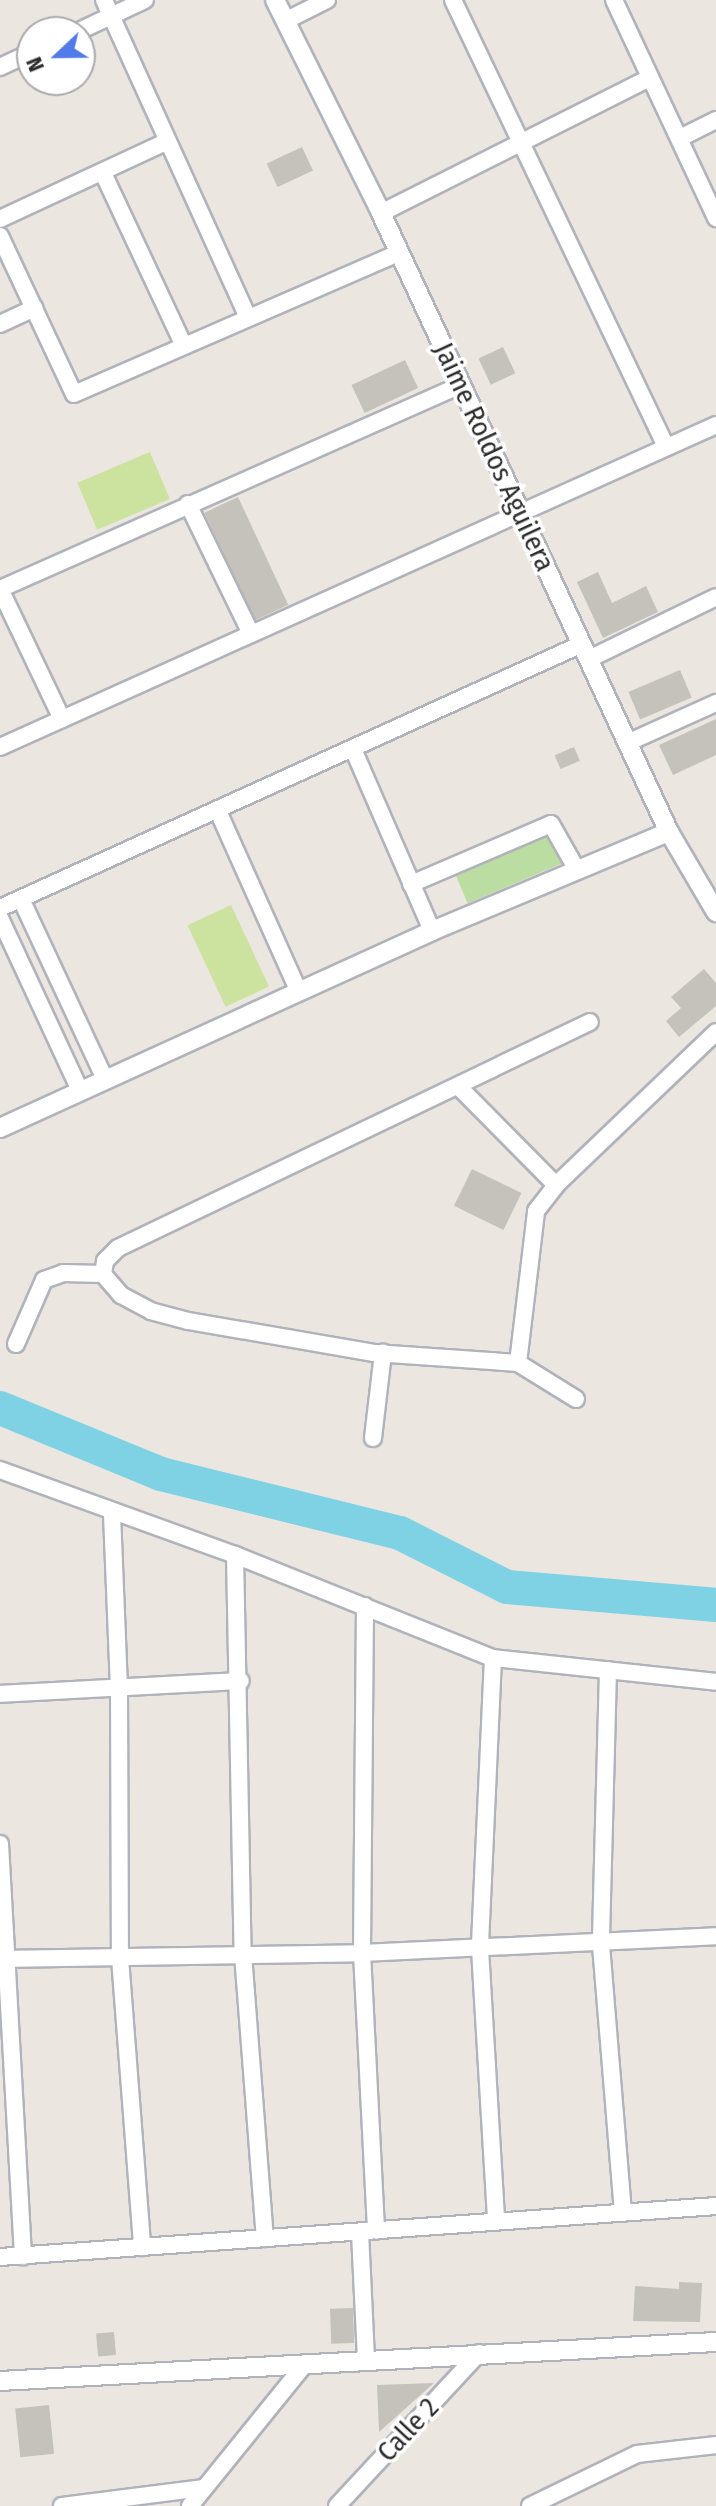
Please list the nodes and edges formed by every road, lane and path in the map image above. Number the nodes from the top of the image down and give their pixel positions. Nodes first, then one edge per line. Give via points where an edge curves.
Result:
1 (104, 0) edge
2 (145, 0) edge
3 (275, 0) edge
4 (327, 0) edge
5 (453, 0) edge
6 (614, 0) edge
7 (112, 16) junction
8 (285, 21) junction
9 (96, 23) edge
10 (650, 78) junction
11 (716, 120) edge
12 (680, 138) junction
13 (524, 141) junction
14 (166, 142) junction
15 (103, 173) junction
16 (381, 213) junction
17 (716, 218) edge
18 (0, 219) edge
19 (0, 236) edge
20 (399, 253) junction
21 (34, 308) junction
22 (248, 318) junction
23 (0, 324) edge
24 (184, 346) junction
25 (461, 385) junction
26 (716, 425) edge
27 (666, 447) junction
28 (188, 504) junction
29 (520, 513) junction
30 (0, 589) edge
31 (716, 597) edge
32 (251, 634) junction
33 (586, 651) junction
34 (716, 703) edge
35 (62, 719) junction
36 (627, 743) junction
37 (0, 747) edge
38 (353, 749) junction
39 (218, 811) junction
40 (669, 832) junction
41 (577, 870) junction
42 (411, 884) junction
43 (21, 899) junction
44 (0, 908) edge
45 (716, 912) edge
46 (0, 918) edge
47 (432, 931) junction
48 (299, 992) junction
49 (590, 1022) dead end
50 (716, 1032) edge
51 (105, 1079) junction
52 (459, 1087) junction
53 (80, 1090) junction
54 (0, 1128) edge
55 (556, 1185) junction
56 (103, 1274) junction
57 (16, 1344) dead end
58 (383, 1353) junction
59 (518, 1363) junction
60 (576, 1399) dead end
61 (373, 1438) dead end
62 (0, 1470) edge
63 (112, 1514) junction
64 (235, 1555) junction
65 (365, 1606) junction
66 (493, 1658) junction
67 (608, 1670) junction
68 (241, 1681) junction
69 (716, 1682) edge
70 (119, 1686) junction
71 (0, 1694) edge
72 (0, 1844) edge
73 (716, 1936) edge
74 (601, 1945) junction
75 (480, 1949) junction
76 (362, 1953) junction
77 (243, 1954) junction
78 (120, 1958) junction
79 (3, 1959) edge
80 (716, 2206) edge
81 (623, 2213) junction
82 (496, 2222) junction
83 (368, 2231) junction
84 (265, 2238) junction
85 (142, 2247) junction
86 (23, 2256) junction
87 (0, 2257) edge
88 (716, 2342) edge
89 (479, 2353) junction
90 (366, 2359) junction
91 (305, 2364) junction
92 (0, 2381) edge
93 (716, 2445) edge
94 (202, 2488) junction
95 (62, 2506) edge
96 (190, 2506) edge
97 (337, 2506) edge
98 (530, 2506) edge

1 - 7 street
2 - 7 street
3 - 8 street, Jaime Roldos Aguilera
4 - 8 street
5 - 13 street
6 - 10 street
7 - 9 street
7 - 14 street
8 - 16 street, Jaime Roldos Aguilera
10 - 12 street
10 - 13 street
11 - 12 street
12 - 17 street
13 - 16 street
13 - 27 street
14 - 15 street
14 - 22 street
15 - 18 street
15 - 24 street
16 - 20 street, Jaime Roldos Aguilera
19 - 21 street
20 - 22 street
20 - 25 street, Jaime Roldos Aguilera
21 - 23 street
21 - 24 street via 74,394
22 - 24 street
25 - 28 street
25 - 29 street, Jaime Roldos Aguilera
26 - 27 street
27 - 29 street
28 - 30 street
28 - 32 street
29 - 32 street
29 - 33 street, Jaime Roldos Aguilera
30 - 35 street
31 - 33 street
32 - 35 street
33 - 36 street, Jaime Roldos Aguilera
33 - 38 street
34 - 36 street
35 - 37 street
36 - 40 street, Jaime Roldos Aguilera
38 - 39 street
38 - 42 street
39 - 43 street
39 - 48 street
40 - 41 street
40 - 45 street, Jaime Roldos Aguilera
41 - 42 street via 551,824
41 - 47 street
42 - 47 street
43 - 44 street
43 - 51 street
46 - 53 street
47 - 48 street
48 - 51 street
49 - 52 street
50 - 55 street
51 - 53 street
52 - 55 street
52 - 56 street via 118,1248 105,1261
53 - 54 street
55 - 59 street via 536,1211 530,1232
56 - 57 street via 63,1273 44,1280
56 - 58 street via 121,1295 151,1311
58 - 59 street
58 - 61 street
59 - 60 street
62 - 63 street
63 - 64 street
63 - 70 street
64 - 65 street
64 - 68 street
65 - 66 street
65 - 76 street
66 - 67 street
66 - 75 street
67 - 69 street
67 - 74 street
68 - 70 street
68 - 77 street
70 - 71 street
70 - 78 street
72 - 79 street
73 - 74 street
74 - 75 street
74 - 81 street
75 - 76 street
75 - 82 street
76 - 77 street
76 - 83 street
77 - 78 street
77 - 84 street
78 - 79 street
78 - 85 street
79 - 86 street
80 - 81 street
81 - 82 street
82 - 83 street
83 - 84 street
83 - 90 street
84 - 85 street
85 - 86 street
86 - 87 street
88 - 89 street
89 - 90 street
89 - 97 street, Calle 2
90 - 91 street
91 - 92 street
91 - 94 street
93 - 98 street via 637,2454
94 - 95 street
94 - 96 street

